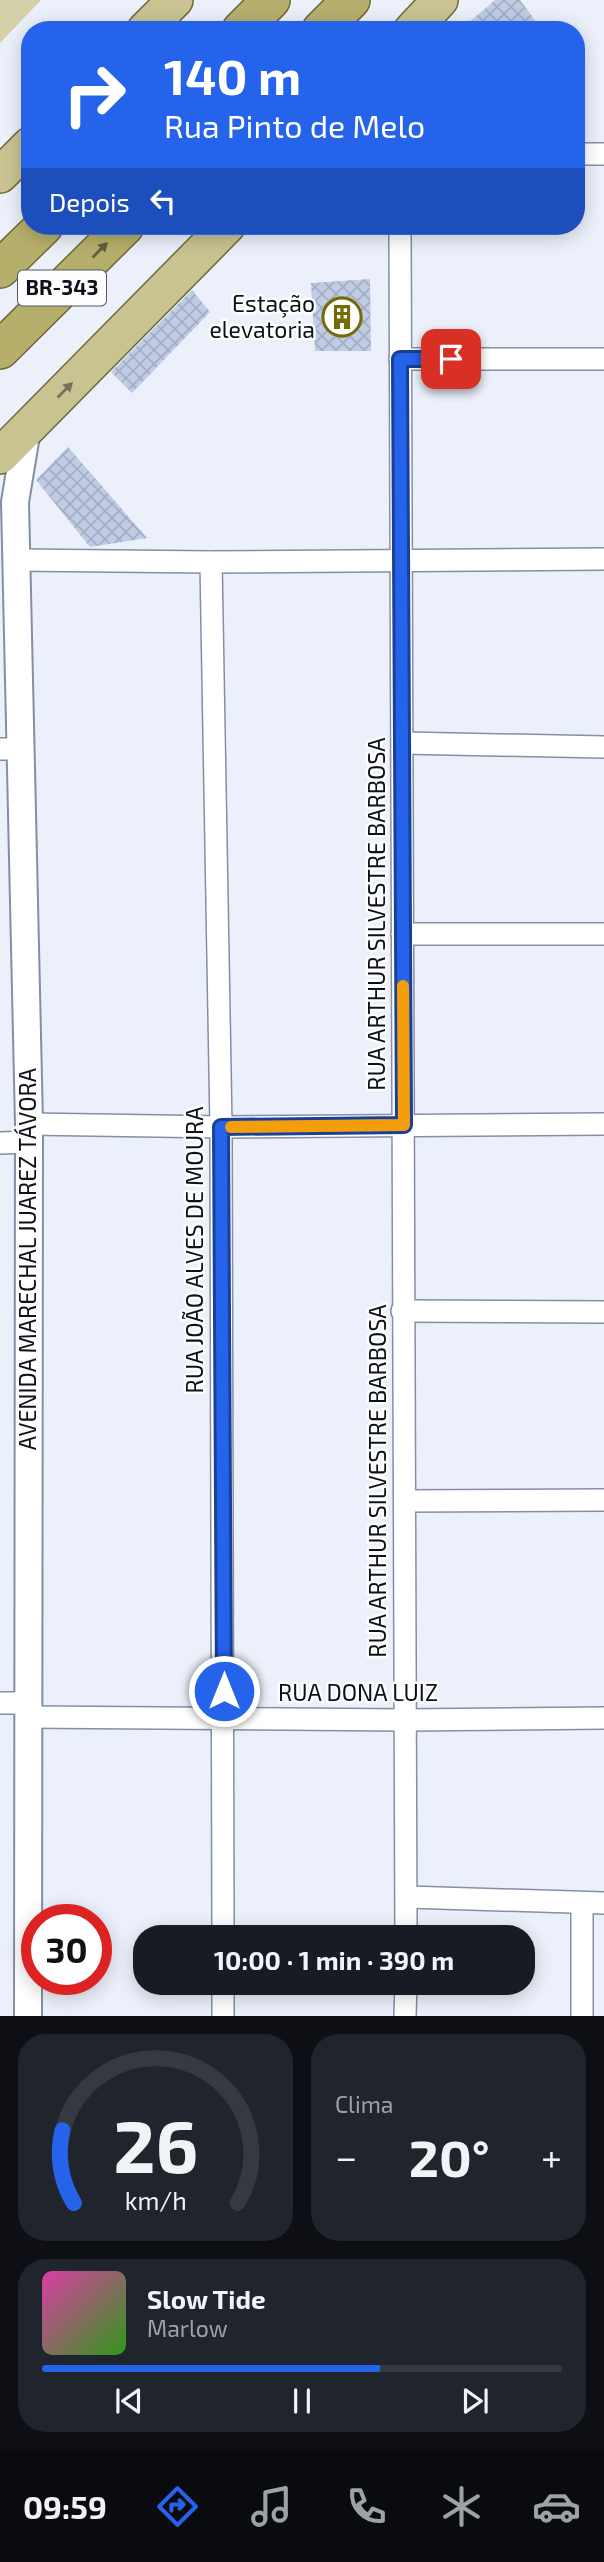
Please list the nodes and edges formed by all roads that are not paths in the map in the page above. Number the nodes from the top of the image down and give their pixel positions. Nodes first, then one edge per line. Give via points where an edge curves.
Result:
1 (175, 0) edge
2 (271, 0) edge
3 (351, 0) edge
4 (440, 0) edge
5 (154, 21) edge
6 (250, 21) edge
7 (330, 21) edge
8 (420, 21) edge
9 (21, 154) edge
10 (585, 154) edge
11 (604, 154) edge
12 (0, 175) edge
13 (35, 235) edge
14 (116, 235) edge
15 (219, 235) edge
16 (400, 235) edge
17 (0, 269) edge
18 (0, 350) edge
19 (400, 359) junction
20 (604, 359) edge
21 (27, 429) junction
22 (0, 456) edge
23 (7, 496) edge
24 (604, 559) edge
25 (16, 560) junction
26 (211, 562) junction
27 (402, 562) junction
28 (402, 743) junction
29 (604, 747) edge
30 (10, 749) edge
31 (402, 934) junction
32 (604, 934) edge
33 (604, 1124) edge
34 (404, 1125) junction
35 (221, 1127) junction
36 (29, 1133) junction
37 (0, 1143) edge
38 (402, 1311) junction
39 (604, 1312) edge
40 (604, 1500) edge
41 (406, 1501) junction
42 (0, 1703) edge
43 (28, 1710) junction
44 (224, 1718) junction
45 (604, 1718) edge
46 (405, 1720) junction
47 (407, 1897) junction
48 (582, 1903) junction
49 (604, 1903) edge
50 (223, 1925) edge
51 (406, 1925) edge
52 (223, 1995) edge
53 (405, 1995) edge
54 (28, 2016) edge
55 (223, 2016) edge
56 (405, 2016) edge
57 (582, 2016) edge

1 - 5 main road
2 - 6 highway
3 - 7 highway
4 - 8 main road
9 - 12 main road
10 - 11 street
13 - 17 highway, BR-343
18 -> 14 highway, BR-343
21 -> 15 main road
16 - 19 street, RUA ARTHUR SILVESTRE BARBOSA
19 - 20 street
19 - 27 street, RUA ARTHUR SILVESTRE BARBOSA
21 - 22 main road
21 - 23 street, AVENIDA MARECHAL JUAREZ TÁVORA
23 - 25 street, AVENIDA MARECHAL JUAREZ TÁVORA
24 - 27 street
25 - 26 street
25 - 30 street, AVENIDA MARECHAL JUAREZ TÁVORA
26 - 27 street
26 - 35 street, RUA JOÃO ALVES DE MOURA
27 - 28 street, RUA ARTHUR SILVESTRE BARBOSA
28 - 29 street
28 - 31 street, RUA ARTHUR SILVESTRE BARBOSA
30 - 36 street, AVENIDA MARECHAL JUAREZ TÁVORA
31 - 32 street
31 - 34 street, RUA ARTHUR SILVESTRE BARBOSA
33 - 34 street
34 - 35 street
34 - 38 street, RUA ARTHUR SILVESTRE BARBOSA
35 - 36 street
35 - 44 street, RUA JOÃO ALVES DE MOURA
36 - 37 street
36 - 43 street, AVENIDA MARECHAL JUAREZ TÁVORA
38 - 39 street
38 - 41 street, RUA ARTHUR SILVESTRE BARBOSA
40 - 41 street
41 - 46 street, RUA ARTHUR SILVESTRE BARBOSA
42 - 43 street, RUA DONA LUIZ
43 - 44 street, RUA DONA LUIZ
43 - 54 street, AVENIDA MARECHAL JUAREZ TÁVORA
44 - 46 street, RUA DONA LUIZ
44 - 50 street, RUA JOÃO ALVES DE MOURA
45 - 46 street, RUA DONA LUIZ
46 - 47 street, RUA ARTHUR SILVESTRE BARBOSA
47 - 48 street
47 - 51 street, RUA ARTHUR SILVESTRE BARBOSA
48 - 49 street
48 - 57 street
52 - 55 street
53 - 56 street

